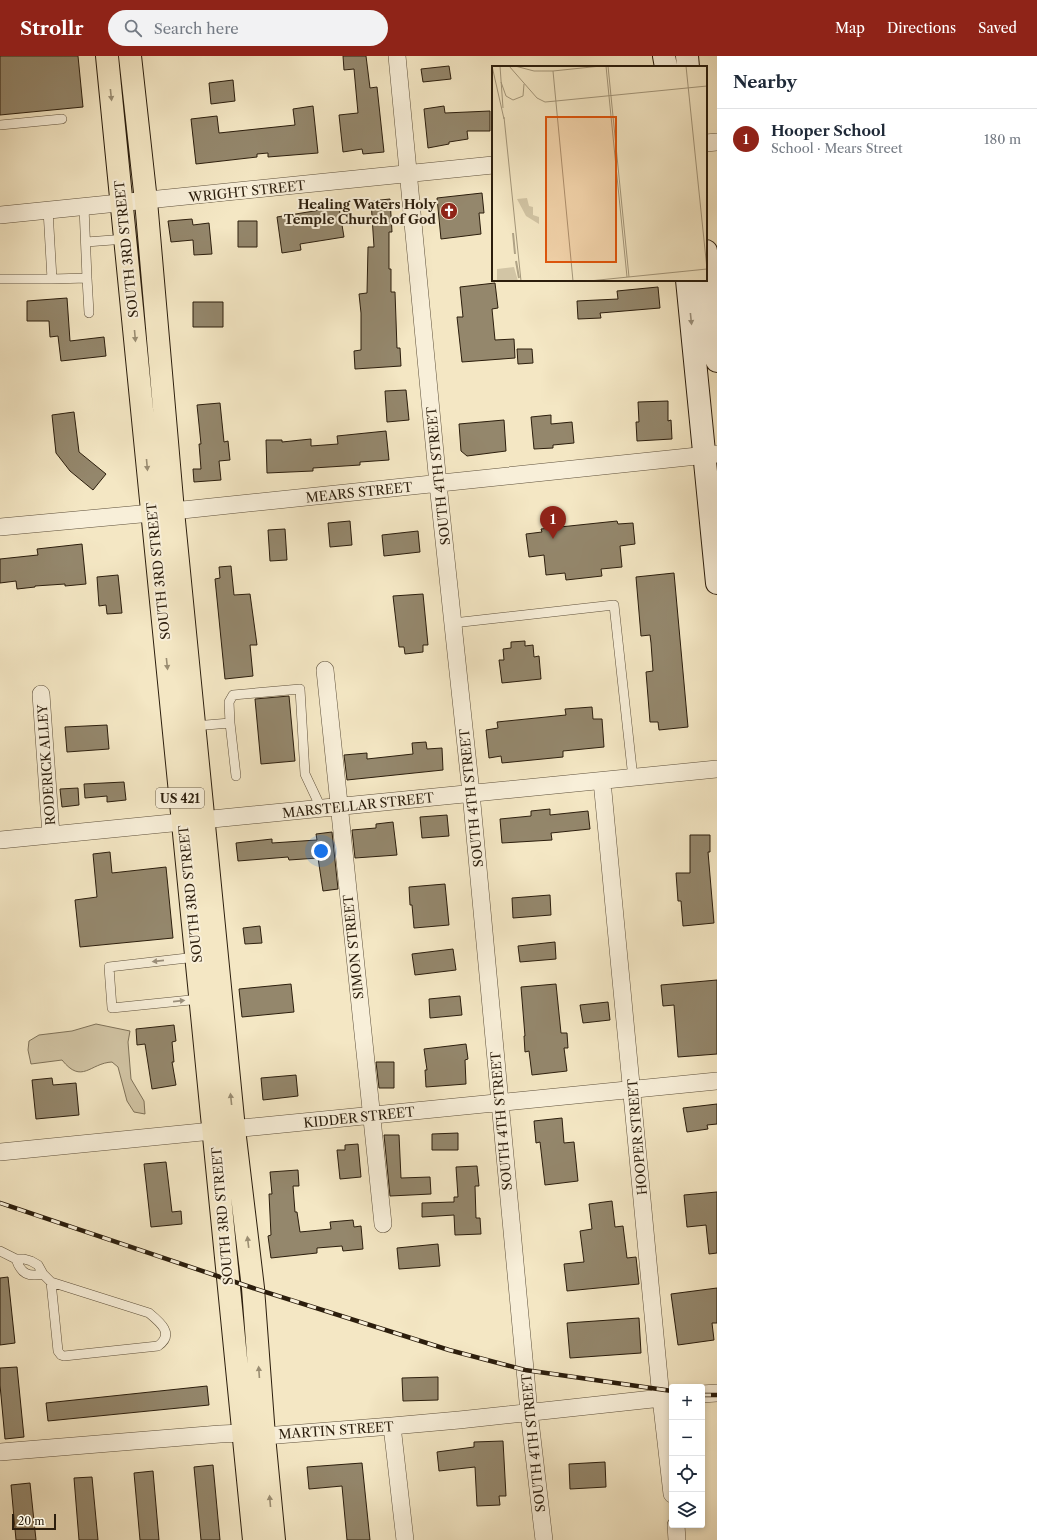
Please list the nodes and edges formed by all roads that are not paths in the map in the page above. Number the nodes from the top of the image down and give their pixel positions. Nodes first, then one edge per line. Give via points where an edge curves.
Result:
1 (107, 56) edge
2 (130, 56) edge
3 (397, 56) edge
4 (664, 56) edge
5 (687, 56) edge
6 (666, 66) edge
7 (688, 66) edge
8 (62, 119) dead end
9 (0, 125) edge
10 (717, 142) edge
11 (707, 143) edge
12 (492, 165) edge
13 (409, 174) junction
14 (146, 201) junction
15 (122, 203) junction
16 (84, 207) junction
17 (48, 210) junction
18 (0, 215) edge
19 (126, 239) junction
20 (86, 242) junction
21 (707, 261) edge
22 (87, 278) junction
23 (0, 279) edge
24 (52, 279) junction
25 (687, 281) edge
26 (89, 313) dead end
27 (717, 361) edge
28 (711, 455) edge
29 (438, 484) junction
30 (162, 512) junction
31 (0, 527) edge
32 (717, 583) edge
33 (453, 623) junction
34 (325, 670) dead end
35 (41, 694) dead end
36 (230, 723) junction
37 (194, 726) junction
38 (717, 769) edge
39 (236, 776) dead end
40 (633, 778) junction
41 (602, 780) junction
42 (471, 794) junction
43 (339, 807) junction
44 (321, 808) junction
45 (193, 821) junction
46 (51, 835) junction
47 (0, 840) edge
48 (196, 957) junction
49 (200, 999) junction
50 (717, 1081) edge
51 (632, 1090) junction
52 (500, 1103) junction
53 (371, 1116) junction
54 (224, 1130) junction
55 (0, 1152) edge
56 (383, 1224) dead end
57 (0, 1251) edge
58 (16, 1259) junction
59 (43, 1274) junction
60 (51, 1282) junction
61 (717, 1393) edge
62 (705, 1394) edge
63 (667, 1398) edge
64 (529, 1412) junction
65 (392, 1426) junction
66 (243, 1433) junction
67 (264, 1436) junction
68 (0, 1452) edge
69 (672, 1492) edge
70 (676, 1528) edge
71 (254, 1540) edge
72 (274, 1540) edge
73 (405, 1540) edge
74 (544, 1540) edge
75 (677, 1540) edge

1 -> 15 highway, SOUTH 3RD STREET / US 421
2 - 14 highway, SOUTH 3RD STREET / US 421
3 - 13 street, SOUTH 4TH STREET
4 - 6 street
5 - 7 street
8 - 9 lane
10 - 11 street
12 - 13 street, WRIGHT STREET
13 - 14 street, WRIGHT STREET
13 - 29 street, SOUTH 4TH STREET
14 - 15 street, WRIGHT STREET
14 - 30 highway, SOUTH 3RD STREET / US 421
15 - 16 street, WRIGHT STREET
15 - 19 highway, SOUTH 3RD STREET / US 421
16 - 17 street, WRIGHT STREET
16 - 20 lane
17 - 18 street, WRIGHT STREET
17 - 24 lane
19 - 20 lane
19 -> 30 highway, SOUTH 3RD STREET / US 421
20 - 22 lane
21 - 27 street
22 - 24 lane
22 - 26 lane
23 - 24 lane
25 -> 28 street
28 - 29 street, MEARS STREET
28 - 32 street
29 - 30 street, MEARS STREET
29 - 33 street, SOUTH 4TH STREET
30 - 31 street, MEARS STREET
30 - 37 highway, SOUTH 3RD STREET / US 421
30 -> 45 highway, SOUTH 3RD STREET / US 421
33 - 40 lane via 614,605
33 - 42 street, SOUTH 4TH STREET
34 - 43 street, SIMON STREET
35 - 46 street, RODERICK ALLEY
36 - 37 lane
36 - 39 lane
36 - 44 lane via 229,702 233,696 300,689 306,774
37 - 45 highway, SOUTH 3RD STREET / US 421
38 - 40 street, MARSTELLAR STREET
40 - 41 street, MARSTELLAR STREET
41 - 42 street, MARSTELLAR STREET
41 - 51 street, HOOPER STREET
42 - 43 street, MARSTELLAR STREET
42 - 52 street, SOUTH 4TH STREET
43 - 44 street, MARSTELLAR STREET
43 - 53 street, SIMON STREET
44 - 45 street, MARSTELLAR STREET
45 - 46 street, MARSTELLAR STREET
45 - 48 highway, SOUTH 3RD STREET / US 421
54 -> 45 highway, SOUTH 3RD STREET / US 421
46 - 47 street, MARSTELLAR STREET
48 - 49 highway, SOUTH 3RD STREET / US 421
48 -> 49 lane via 109,966 112,1008
49 - 54 highway, SOUTH 3RD STREET / US 421
50 - 51 street, KIDDER STREET
51 - 52 street, KIDDER STREET
51 - 63 street, HOOPER STREET
52 - 53 street, KIDDER STREET
52 - 64 street, SOUTH 4TH STREET
53 - 54 street, KIDDER STREET
53 - 56 street, SIMON STREET
54 - 55 street, KIDDER STREET
54 - 66 highway, SOUTH 3RD STREET / US 421
67 -> 54 highway, SOUTH 3RD STREET / US 421 via 253,1288
57 - 58 lane
58 - 59 lane via 24,1259 38,1265
58 - 59 lane via 23,1272 32,1276
59 - 60 lane
60 - 60 lane via 58,1351 61,1355 158,1346 163,1343 165,1328 148,1313
61 - 62 street
63 - 64 street, MARTIN STREET
63 - 69 street, HOOPER STREET
64 - 65 street, MARTIN STREET
64 - 74 street, SOUTH 4TH STREET
65 - 67 street, MARTIN STREET
65 - 73 street
66 - 67 street, MARTIN STREET
66 - 68 street, MARTIN STREET
66 - 71 highway, SOUTH 3RD STREET / US 421
72 -> 67 highway, SOUTH 3RD STREET / US 421
70 - 75 street

